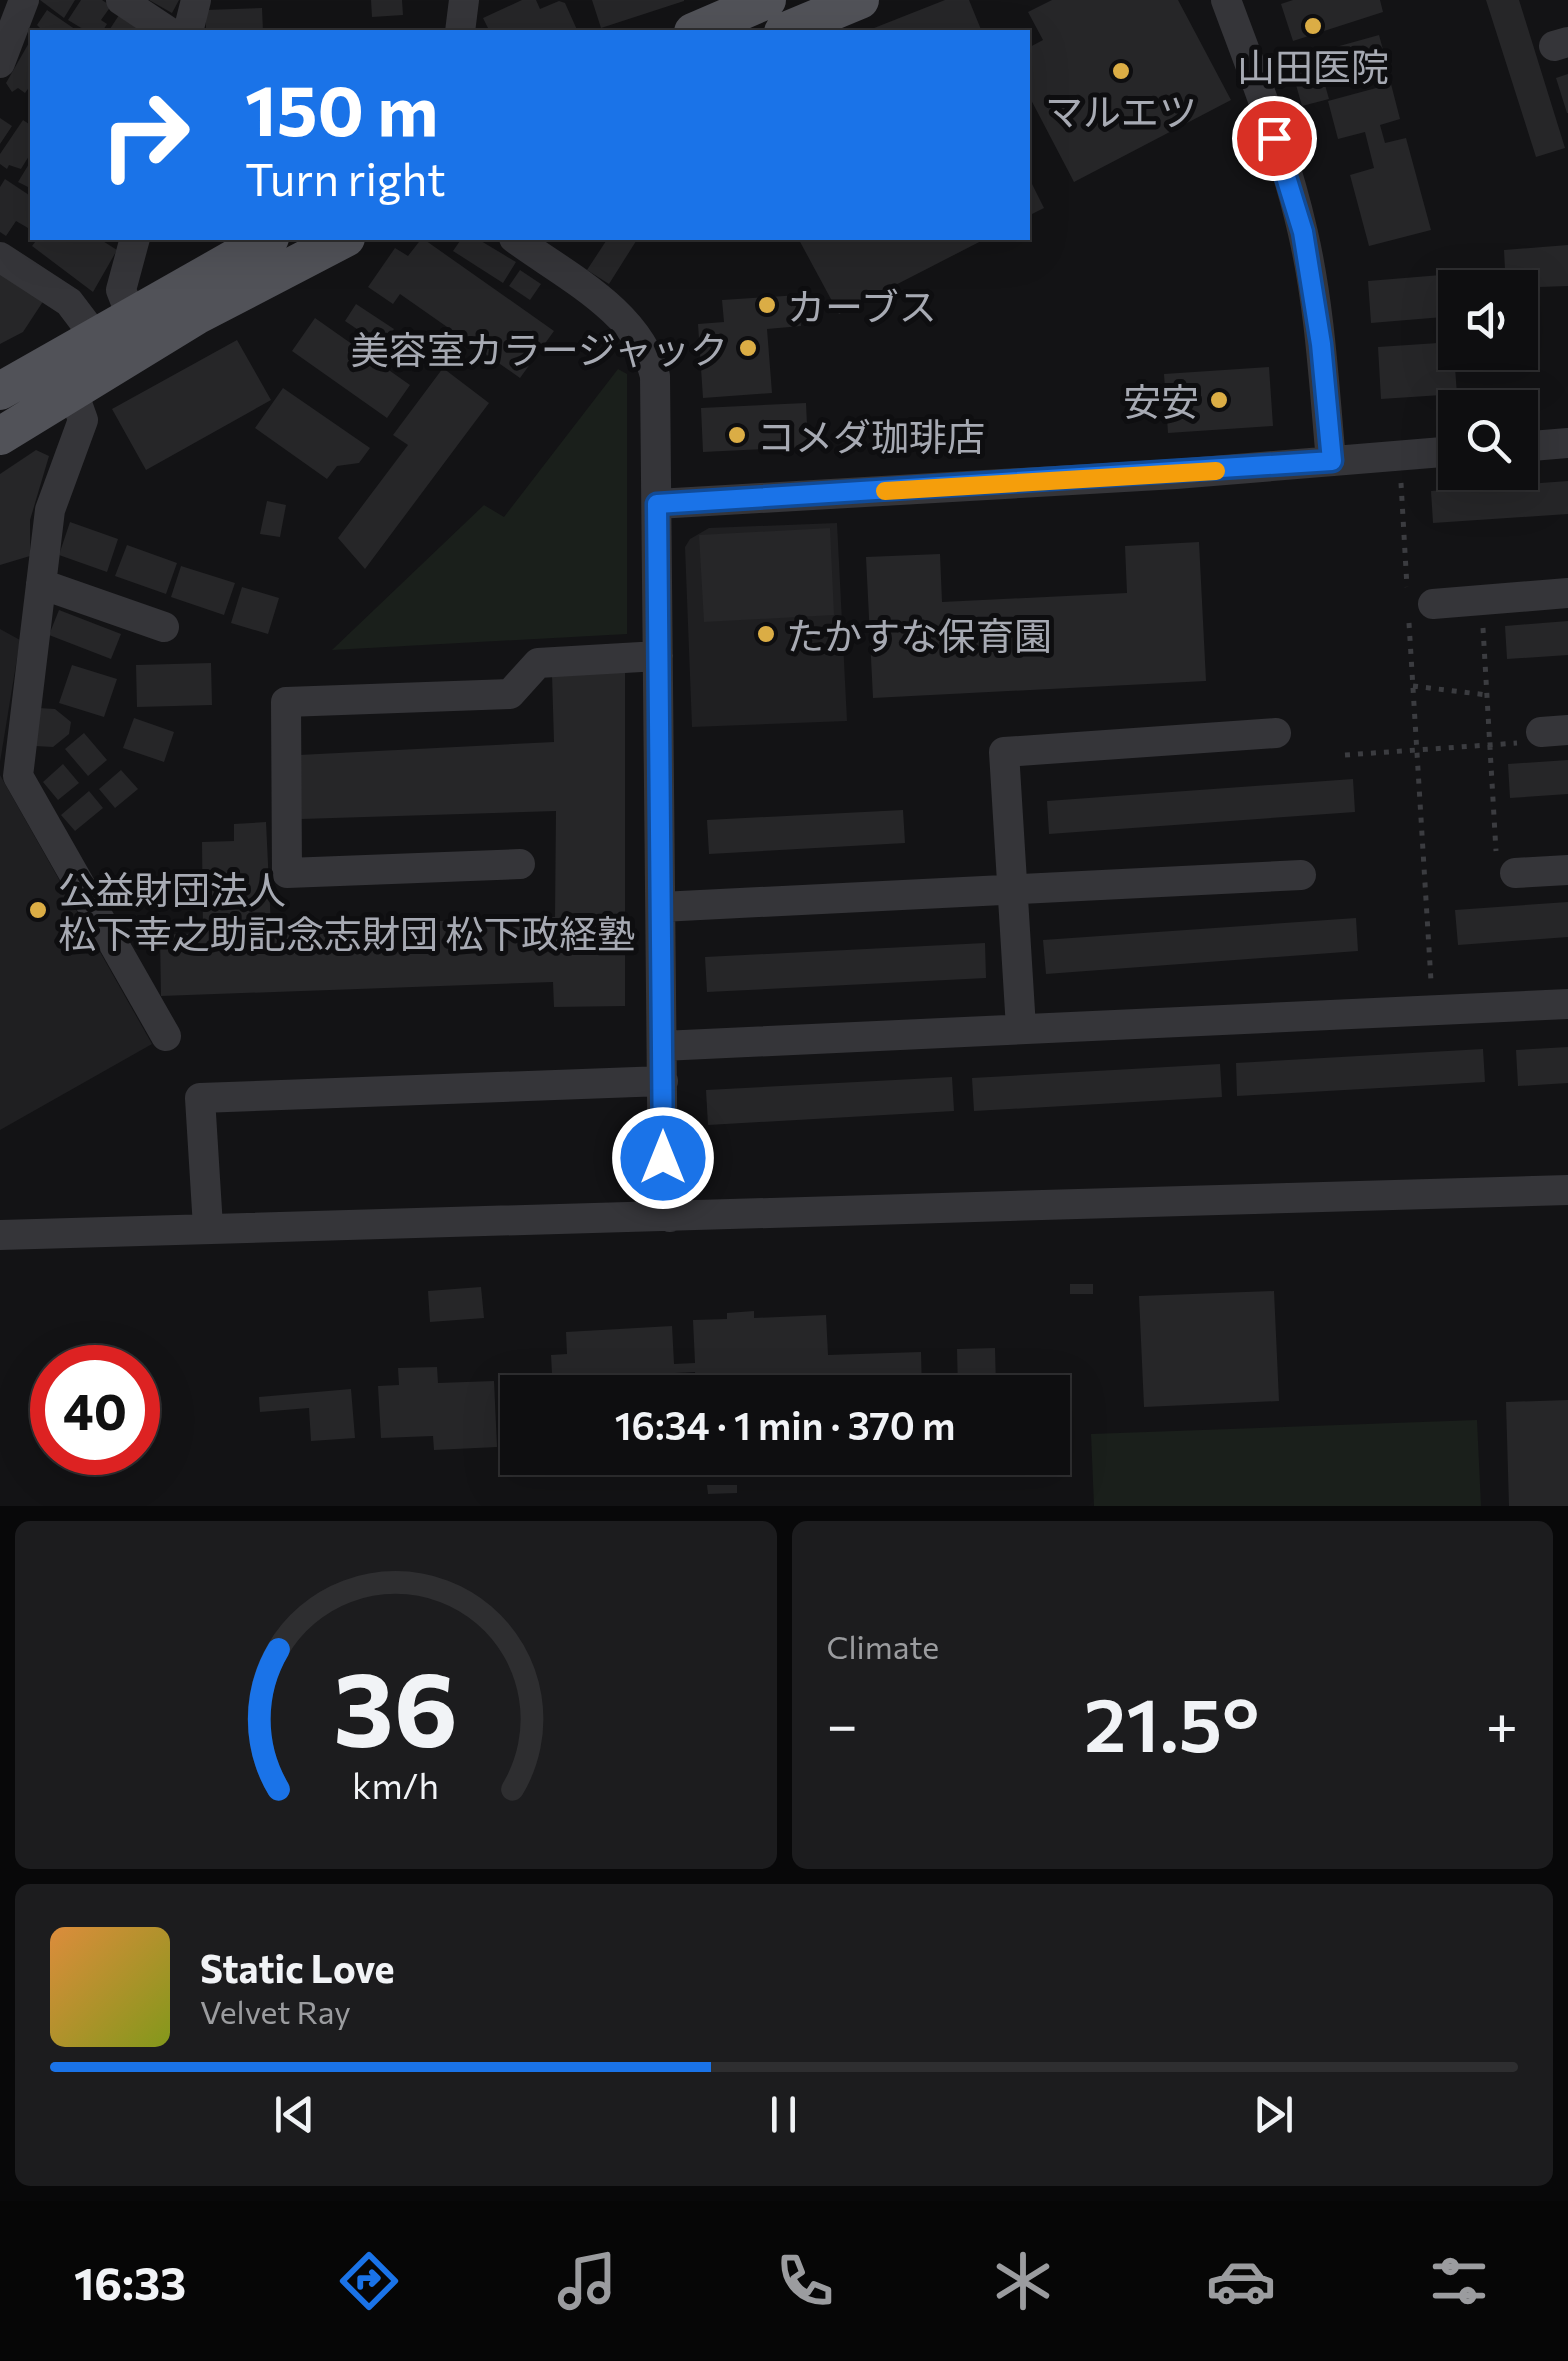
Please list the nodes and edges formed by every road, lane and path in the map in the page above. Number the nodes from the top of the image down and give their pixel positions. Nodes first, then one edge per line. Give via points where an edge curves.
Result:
1 (25, 0) edge
2 (120, 0) edge
3 (196, 0) edge
4 (464, 0) edge
5 (767, 0) edge
6 (860, 0) edge
7 (1226, 0) edge
8 (166, 30) edge
9 (188, 30) edge
10 (460, 30) edge
11 (699, 30) edge
12 (788, 30) edge
13 (0, 63) edge
14 (134, 240) edge
15 (266, 240) edge
16 (342, 240) edge
17 (517, 240) edge
18 (0, 257) edge
19 (130, 313) junction
20 (94, 335) junction
21 (0, 391) edge
22 (73, 392) junction
23 (0, 436) edge
24 (1568, 443) edge
25 (1538, 445) edge
26 (1438, 453) edge
27 (1400, 456) junction
28 (1332, 461) junction
29 (657, 504) junction
30 (41, 584) junction
31 (1568, 593) edge
32 (1482, 600) junction
33 (1417, 610) junction
34 (164, 627) dead end
35 (658, 656) junction
36 (1413, 686) junction
37 (1488, 694) junction
38 (1555, 731) edge
39 (1276, 733) dead end
40 (1490, 745) junction
41 (1417, 750) junction
42 (1345, 755) dead end
43 (520, 864) dead end
44 (1568, 870) edge
45 (1514, 873) joint
46 (1300, 875) dead end
47 (1013, 893) junction
48 (661, 907) junction
49 (1568, 1004) edge
50 (1432, 1010) junction
51 (1021, 1028) junction
52 (166, 1036) dead end
53 (662, 1046) junction
54 (662, 1081) junction
55 (1568, 1190) edge
56 (670, 1216) junction
57 (208, 1228) junction
58 (0, 1235) edge

1 - 13 street
2 - 8 street
3 - 9 street
4 - 10 street
5 - 11 main road
6 - 12 main road
7 - 28 street via 1303,232
14 - 19 street via 121,290
15 - 19 main road
16 - 22 main road via 196,316
17 - 29 street via 616,313 650,358
18 - 20 street via 69,302
19 - 20 main road
20 - 21 main road
22 - 23 main road
22 - 30 street via 82,420 50,510
24 - 25 street
26 - 27 street
27 - 28 street
27 - 33 path
28 - 29 street
29 - 35 street
30 - 34 street
30 - 52 street via 18,776
31 - 32 street
32 - 33 street
32 - 37 path
33 - 36 path
35 - 43 street via 538,664 510,694 286,702 287,873
35 - 48 street
36 - 37 path
36 - 41 path
37 - 40 path
38 - 40 path via 1536,741
39 - 47 street via 1004,752
40 - 41 path
40 - 45 path via 1498,874
41 - 42 path
41 - 50 path
44 - 45 street
46 - 47 street
47 - 48 street
47 - 51 street
48 - 53 street
49 - 50 street
50 - 51 street
51 - 53 street
53 - 54 street
54 - 56 street via 663,1196
54 - 57 street via 200,1098
55 - 56 street
56 - 57 street
57 - 58 street

